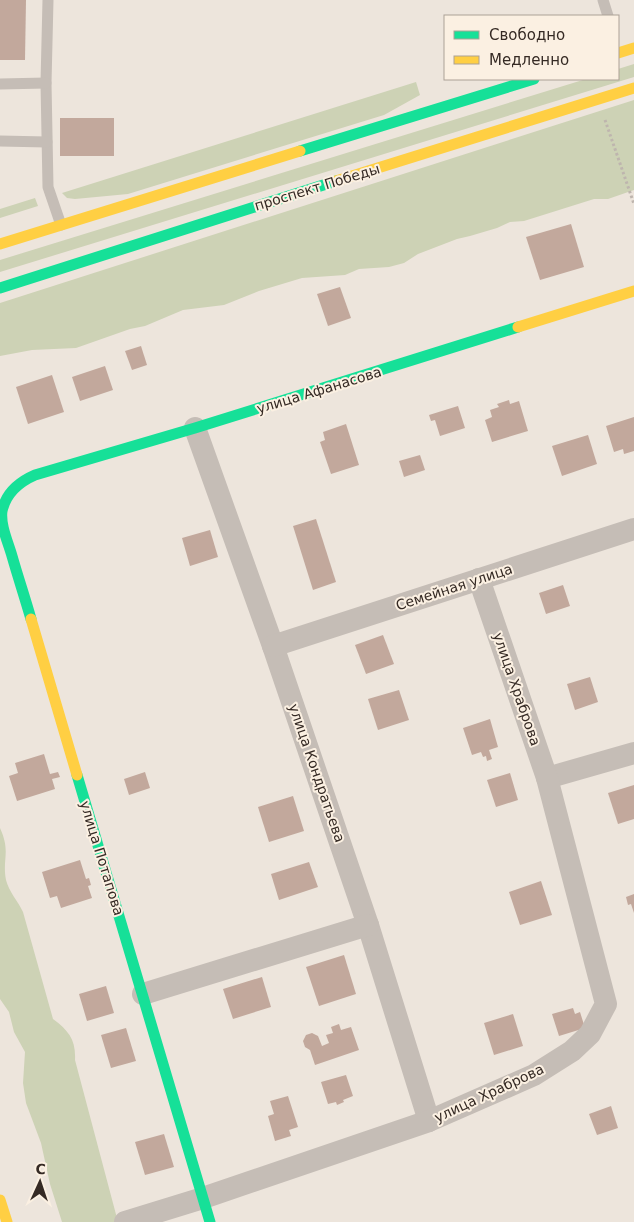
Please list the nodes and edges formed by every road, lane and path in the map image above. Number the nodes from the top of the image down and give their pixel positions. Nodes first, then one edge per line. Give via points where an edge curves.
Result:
1 (48, 0) edge
2 (602, 0) edge
3 (608, 15) edge
4 (634, 48) edge
5 (619, 51) edge
6 (531, 80) edge
7 (46, 83) junction
8 (0, 84) edge
9 (634, 88) edge
10 (603, 115) dead end
11 (0, 141) edge
12 (47, 142) junction
13 (634, 204) edge
14 (61, 225) junction
15 (0, 244) edge
16 (0, 288) edge
17 (634, 291) edge
18 (195, 428) junction
19 (8, 494) joint
20 (634, 529) edge
21 (480, 579) junction
22 (273, 646) junction
23 (634, 753) edge
24 (547, 778) junction
25 (368, 925) junction
26 (143, 994) junction
27 (430, 1120) junction
28 (204, 1198) junction
29 (0, 1200) edge
30 (7, 1222) edge
31 (125, 1222) edge
32 (210, 1222) edge

1 - 7 lane
2 - 3 lane
4 - 5 street
6 - 14 street
7 - 8 lane
7 - 12 lane
9 - 16 street, проспект Победы
10 - 13 path
11 - 12 lane
12 - 14 lane via 48,187
14 - 15 street
17 - 18 street, улица Афанасова
18 - 19 street, улица Афанасова via 35,475 22,481
18 - 22 street, улица Кондратьева
19 - 26 street, улица Потапова via 1,513 7,539
20 - 21 street, Семейная улица
21 - 22 street, Семейная улица
21 - 24 street, улица Храброва
22 - 25 street, улица Кондратьева
23 - 24 street
24 - 27 street, улица Храброва via 606,1004 590,1034 572,1051 534,1074
25 - 26 street
25 - 27 street, улица Кондратьева
26 - 28 street, улица Потапова
27 - 28 street, улица Храброва
28 - 31 street, улица Храброва
28 - 32 street, улица Потапова
29 - 30 street

